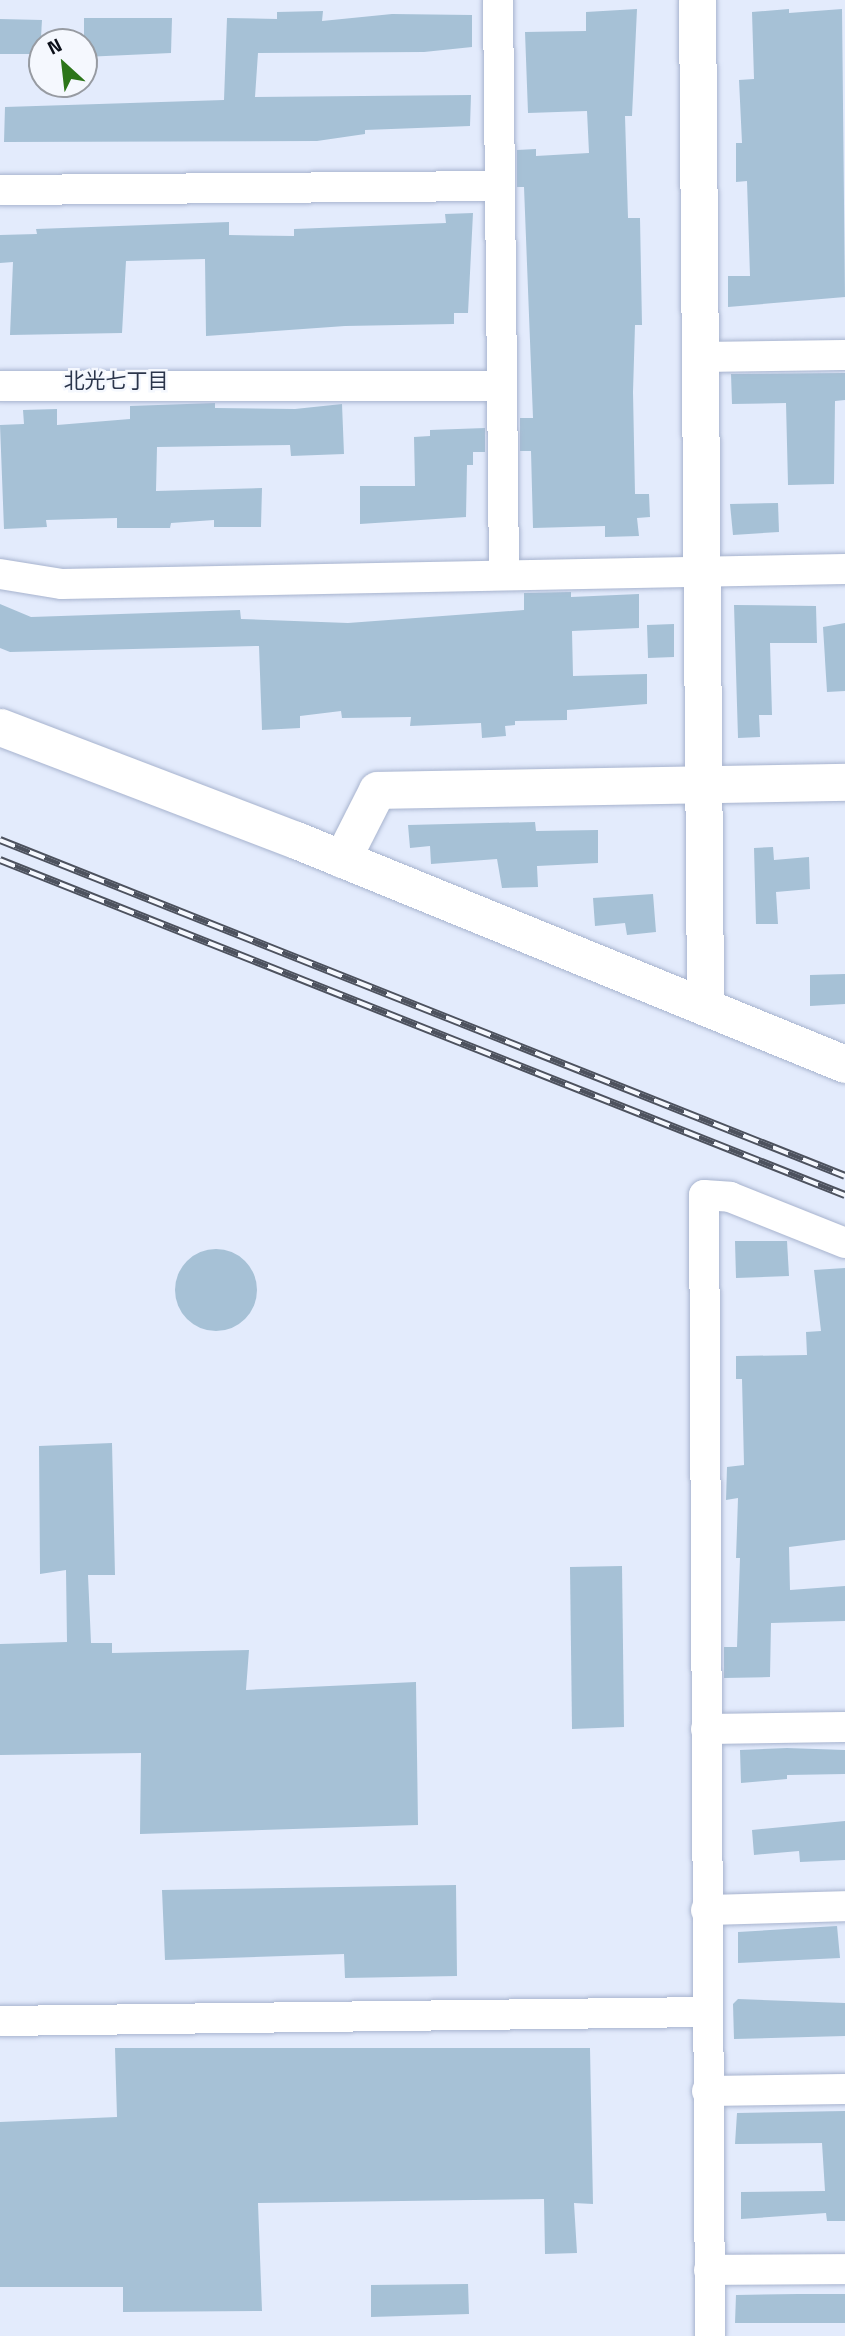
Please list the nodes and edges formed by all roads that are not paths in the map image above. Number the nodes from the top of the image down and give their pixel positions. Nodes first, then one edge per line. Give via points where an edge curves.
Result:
1 (498, 0) edge
2 (696, 0) edge
3 (500, 186) junction
4 (0, 190) edge
5 (845, 355) edge
6 (699, 357) junction
7 (0, 386) edge
8 (502, 386) junction
9 (845, 569) edge
10 (700, 570) junction
11 (0, 574) edge
12 (504, 574) junction
13 (0, 727) edge
14 (845, 782) edge
15 (702, 783) junction
16 (342, 859) junction
17 (705, 1007) junction
18 (845, 1064) edge
19 (845, 1243) edge
20 (845, 1727) edge
21 (706, 1729) junction
22 (845, 1906) edge
23 (706, 1910) junction
24 (706, 2012) junction
25 (0, 2021) edge
26 (845, 2089) edge
27 (707, 2091) junction
28 (845, 2269) edge
29 (709, 2270) junction
30 (710, 2336) edge

1 - 3 street
2 - 6 street
3 - 4 street
3 - 8 street
5 - 6 street
6 - 10 street
7 - 8 street
8 - 12 street
9 - 10 street
10 - 12 street
10 - 15 street
11 - 12 street via 62,584
13 - 16 street
14 - 15 street
15 - 16 street via 377,790
15 - 17 street
16 - 17 street
17 - 18 street
19 - 21 street via 730,1197 704,1195
20 - 21 street
21 - 23 street
22 - 23 street
23 - 24 street
24 - 25 street
24 - 27 street
26 - 27 street
27 - 29 street
28 - 29 street
29 - 30 street

